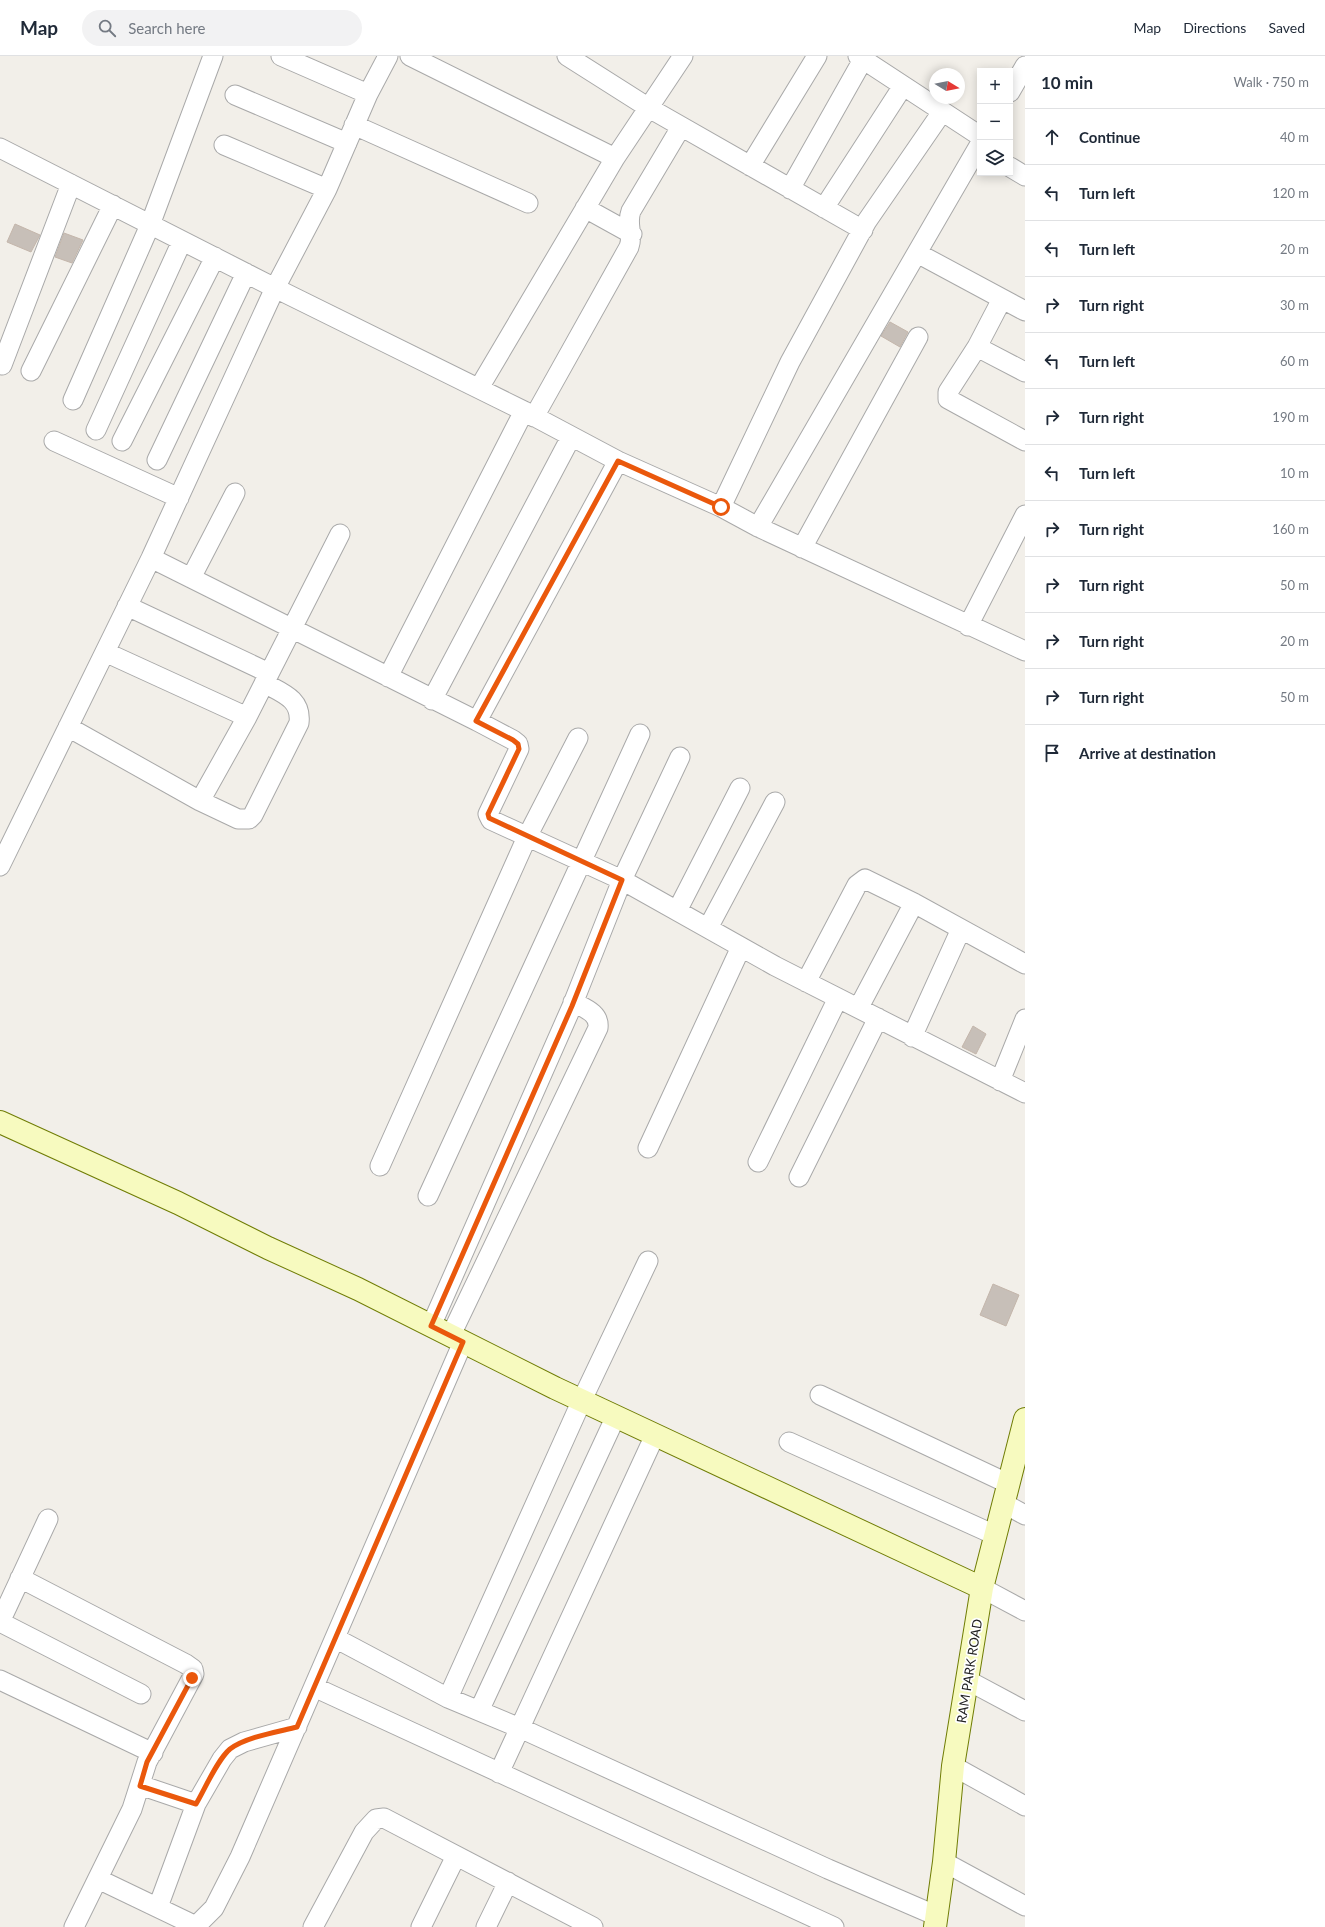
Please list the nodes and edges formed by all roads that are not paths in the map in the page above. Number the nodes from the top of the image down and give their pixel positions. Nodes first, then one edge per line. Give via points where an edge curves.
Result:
1 (213, 56) edge
2 (281, 56) edge
3 (388, 56) edge
4 (410, 56) edge
5 (568, 56) edge
6 (683, 56) edge
7 (817, 56) edge
8 (1015, 56) edge
9 (862, 57) edge
10 (1025, 61) edge
11 (1025, 66) edge
12 (903, 86) junction
13 (1017, 88) edge
14 (368, 94) junction
15 (235, 95) dead end
16 (649, 108) junction
17 (942, 112) junction
18 (681, 127) junction
19 (350, 134) junction
20 (977, 143) edge
21 (224, 145) dead end
22 (0, 148) edge
23 (977, 148) edge
24 (615, 158) junction
25 (750, 166) junction
26 (1013, 170) edge
27 (1025, 176) edge
28 (71, 184) junction
29 (327, 189) junction
30 (790, 189) junction
31 (528, 203) dead end
32 (113, 205) junction
33 (586, 208) junction
34 (824, 208) junction
35 (150, 225) junction
36 (863, 230) junction
37 (632, 234) junction
38 (182, 241) junction
39 (917, 252) junction
40 (215, 257) junction
41 (246, 273) junction
42 (275, 288) junction
43 (1002, 299) junction
44 (1025, 311) edge
45 (918, 337) dead end
46 (977, 347) junction
47 (2, 365) dead end
48 (31, 371) dead end
49 (1025, 372) edge
50 (479, 388) junction
51 (72, 400) dead end
52 (529, 414) junction
53 (96, 430) dead end
54 (571, 437) junction
55 (54, 441) dead end
56 (122, 441) dead end
57 (1025, 441) edge
58 (157, 460) dead end
59 (618, 461) junction
60 (235, 493) dead end
61 (179, 498) junction
62 (721, 507) junction
63 (1025, 515) edge
64 (758, 527) junction
65 (340, 534) dead end
66 (802, 548) junction
67 (151, 558) junction
68 (191, 578) junction
69 (127, 606) junction
70 (968, 626) junction
71 (292, 628) junction
72 (1025, 651) edge
73 (105, 652) junction
74 (388, 677) junction
75 (267, 678) junction
76 (432, 700) junction
77 (247, 717) junction
78 (476, 721) junction
79 (68, 727) junction
80 (640, 734) dead end
81 (578, 738) dead end
82 (680, 757) dead end
83 (740, 788) dead end
84 (200, 801) junction
85 (775, 802) dead end
86 (527, 837) junction
87 (581, 862) junction
88 (0, 866) edge
89 (622, 880) junction
90 (914, 903) junction
91 (677, 911) junction
92 (708, 928) junction
93 (961, 929) junction
94 (741, 947) junction
95 (1025, 964) edge
96 (806, 982) junction
97 (838, 998) junction
98 (573, 1002) junction
99 (859, 1007) junction
100 (878, 1018) junction
101 (1025, 1019) edge
102 (912, 1037) junction
103 (1000, 1082) junction
104 (1025, 1093) edge
105 (0, 1122) edge
106 (648, 1148) dead end
107 (758, 1162) dead end
108 (380, 1166) dead end
109 (799, 1177) dead end
110 (428, 1196) dead end
111 (648, 1261) dead end
112 (431, 1326) junction
113 (457, 1338) junction
114 (820, 1394) dead end
115 (582, 1400) junction
116 (616, 1416) junction
117 (1025, 1419) edge
118 (655, 1435) junction
119 (789, 1442) dead end
120 (1006, 1493) junction
121 (1025, 1515) edge
122 (48, 1519) dead end
123 (995, 1535) junction
124 (20, 1578) junction
125 (982, 1588) junction
126 (1025, 1611) edge
127 (0, 1622) edge
128 (336, 1638) junction
129 (0, 1680) edge
130 (967, 1680) junction
131 (314, 1687) junction
132 (141, 1694) dead end
133 (448, 1698) junction
134 (478, 1711) junction
135 (1025, 1711) edge
136 (297, 1727) junction
137 (520, 1728) junction
138 (152, 1753) junction
139 (953, 1766) junction
140 (499, 1773) junction
141 (140, 1786) junction
142 (196, 1804) junction
143 (1025, 1806) edge
144 (456, 1856) junction
145 (944, 1862) junction
146 (98, 1879) junction
147 (508, 1882) junction
148 (1025, 1906) edge
149 (158, 1907) junction
150 (936, 1921) edge
151 (196, 1926) edge
152 (74, 1927) edge
153 (313, 1927) edge
154 (421, 1927) edge
155 (486, 1927) edge
156 (593, 1927) edge
157 (834, 1927) edge

1 - 35 street
2 - 14 street
3 - 14 street
4 - 24 street
5 - 16 street
6 - 16 street
7 - 25 street
8 - 10 street
9 - 12 street
9 - 30 street
11 - 13 street
12 - 17 street
12 - 34 street
14 - 19 street
15 - 19 street
16 - 18 street
16 - 24 street
17 - 20 street
17 - 36 street
18 - 25 street
18 - 37 street via 631,211 629,225
19 - 29 street
19 - 31 street
21 - 29 street
22 - 28 street
23 - 39 street
24 - 33 street
25 - 30 street
26 - 27 street
28 - 32 street
28 - 47 street
29 - 42 street
30 - 34 street
32 - 35 street
32 - 48 street
33 - 37 street
33 - 50 street
34 - 36 street
35 - 38 street
35 - 51 street
36 - 62 street via 790,362
37 - 52 street via 629,247
38 - 40 street
38 - 53 street
39 - 43 street
39 - 64 street
40 - 41 street
40 - 56 street
41 - 42 street
41 - 58 street
42 - 50 street
42 - 61 street
43 - 44 street
43 - 46 street
45 - 66 street
46 - 49 street
46 - 57 street via 948,392 948,399
50 - 52 street
52 - 54 street
52 - 74 street
54 - 59 street
54 - 76 street
55 - 61 street
59 - 62 street
59 - 78 street
60 - 68 street
61 - 67 street
62 - 64 street
63 - 70 street
64 - 66 street
65 - 71 street
66 - 70 street
67 - 68 street
67 - 69 street
68 - 71 street
69 - 73 street
69 - 75 street
70 - 72 street
71 - 74 street
71 - 75 street
73 - 77 street
73 - 79 street
74 - 76 street
75 - 77 street
75 - 84 street via 298,706 300,715 299,724 253,815 249,819 238,819
76 - 78 street
77 - 84 street
78 - 86 street via 518,744 517,755 488,814 491,820
79 - 84 street
79 - 88 street
80 - 87 street
81 - 86 street
82 - 89 street
83 - 91 street
85 - 92 street
86 - 87 street
86 - 108 street
87 - 89 street
87 - 110 street
89 - 91 street
89 - 98 street
90 - 93 street
90 - 96 street via 870,880 857,884
90 - 99 street
91 - 92 street
92 - 94 street
93 - 95 street
93 - 102 street
94 - 96 street
94 - 106 street
96 - 97 street
97 - 99 street
97 - 107 street
98 - 112 street
98 - 113 street via 597,1018 598,1028
99 - 100 street
100 - 102 street
100 - 109 street
101 - 103 street
102 - 103 street
103 - 104 street
105 - 112 street via 178,1203
111 - 115 street
112 - 113 street
113 - 115 street
113 - 128 street
114 - 120 street
115 - 116 street
115 - 133 street
116 - 118 street
116 - 134 street
117 - 120 street, RAM PARK ROAD
118 - 125 street
118 - 137 street
119 - 123 street
120 - 121 street
120 - 123 street, RAM PARK ROAD
122 - 124 street
123 - 125 street, RAM PARK ROAD
124 - 127 street
124 - 138 street via 193,1669 192,1678
125 - 126 street
125 - 130 street, RAM PARK ROAD
127 - 132 street
128 - 131 street
128 - 133 street
129 - 138 street
130 - 135 street
130 - 139 street, RAM PARK ROAD
131 - 136 street
131 - 140 street
133 - 134 street
134 - 137 street
136 - 142 street via 244,1742 230,1749
136 - 151 street via 221,1896 214,1908
137 - 140 street
137 - 150 street
138 - 141 street via 142,1774
139 - 143 street
139 - 145 street, RAM PARK ROAD
140 - 157 street
141 - 142 street
141 - 146 street via 132,1809
142 - 149 street
144 - 147 street
144 - 153 street via 384,1818 376,1819 364,1832
144 - 154 street
145 - 148 street
145 - 150 street, RAM PARK ROAD
146 - 149 street
146 - 152 street
147 - 155 street
147 - 156 street
149 - 151 street

